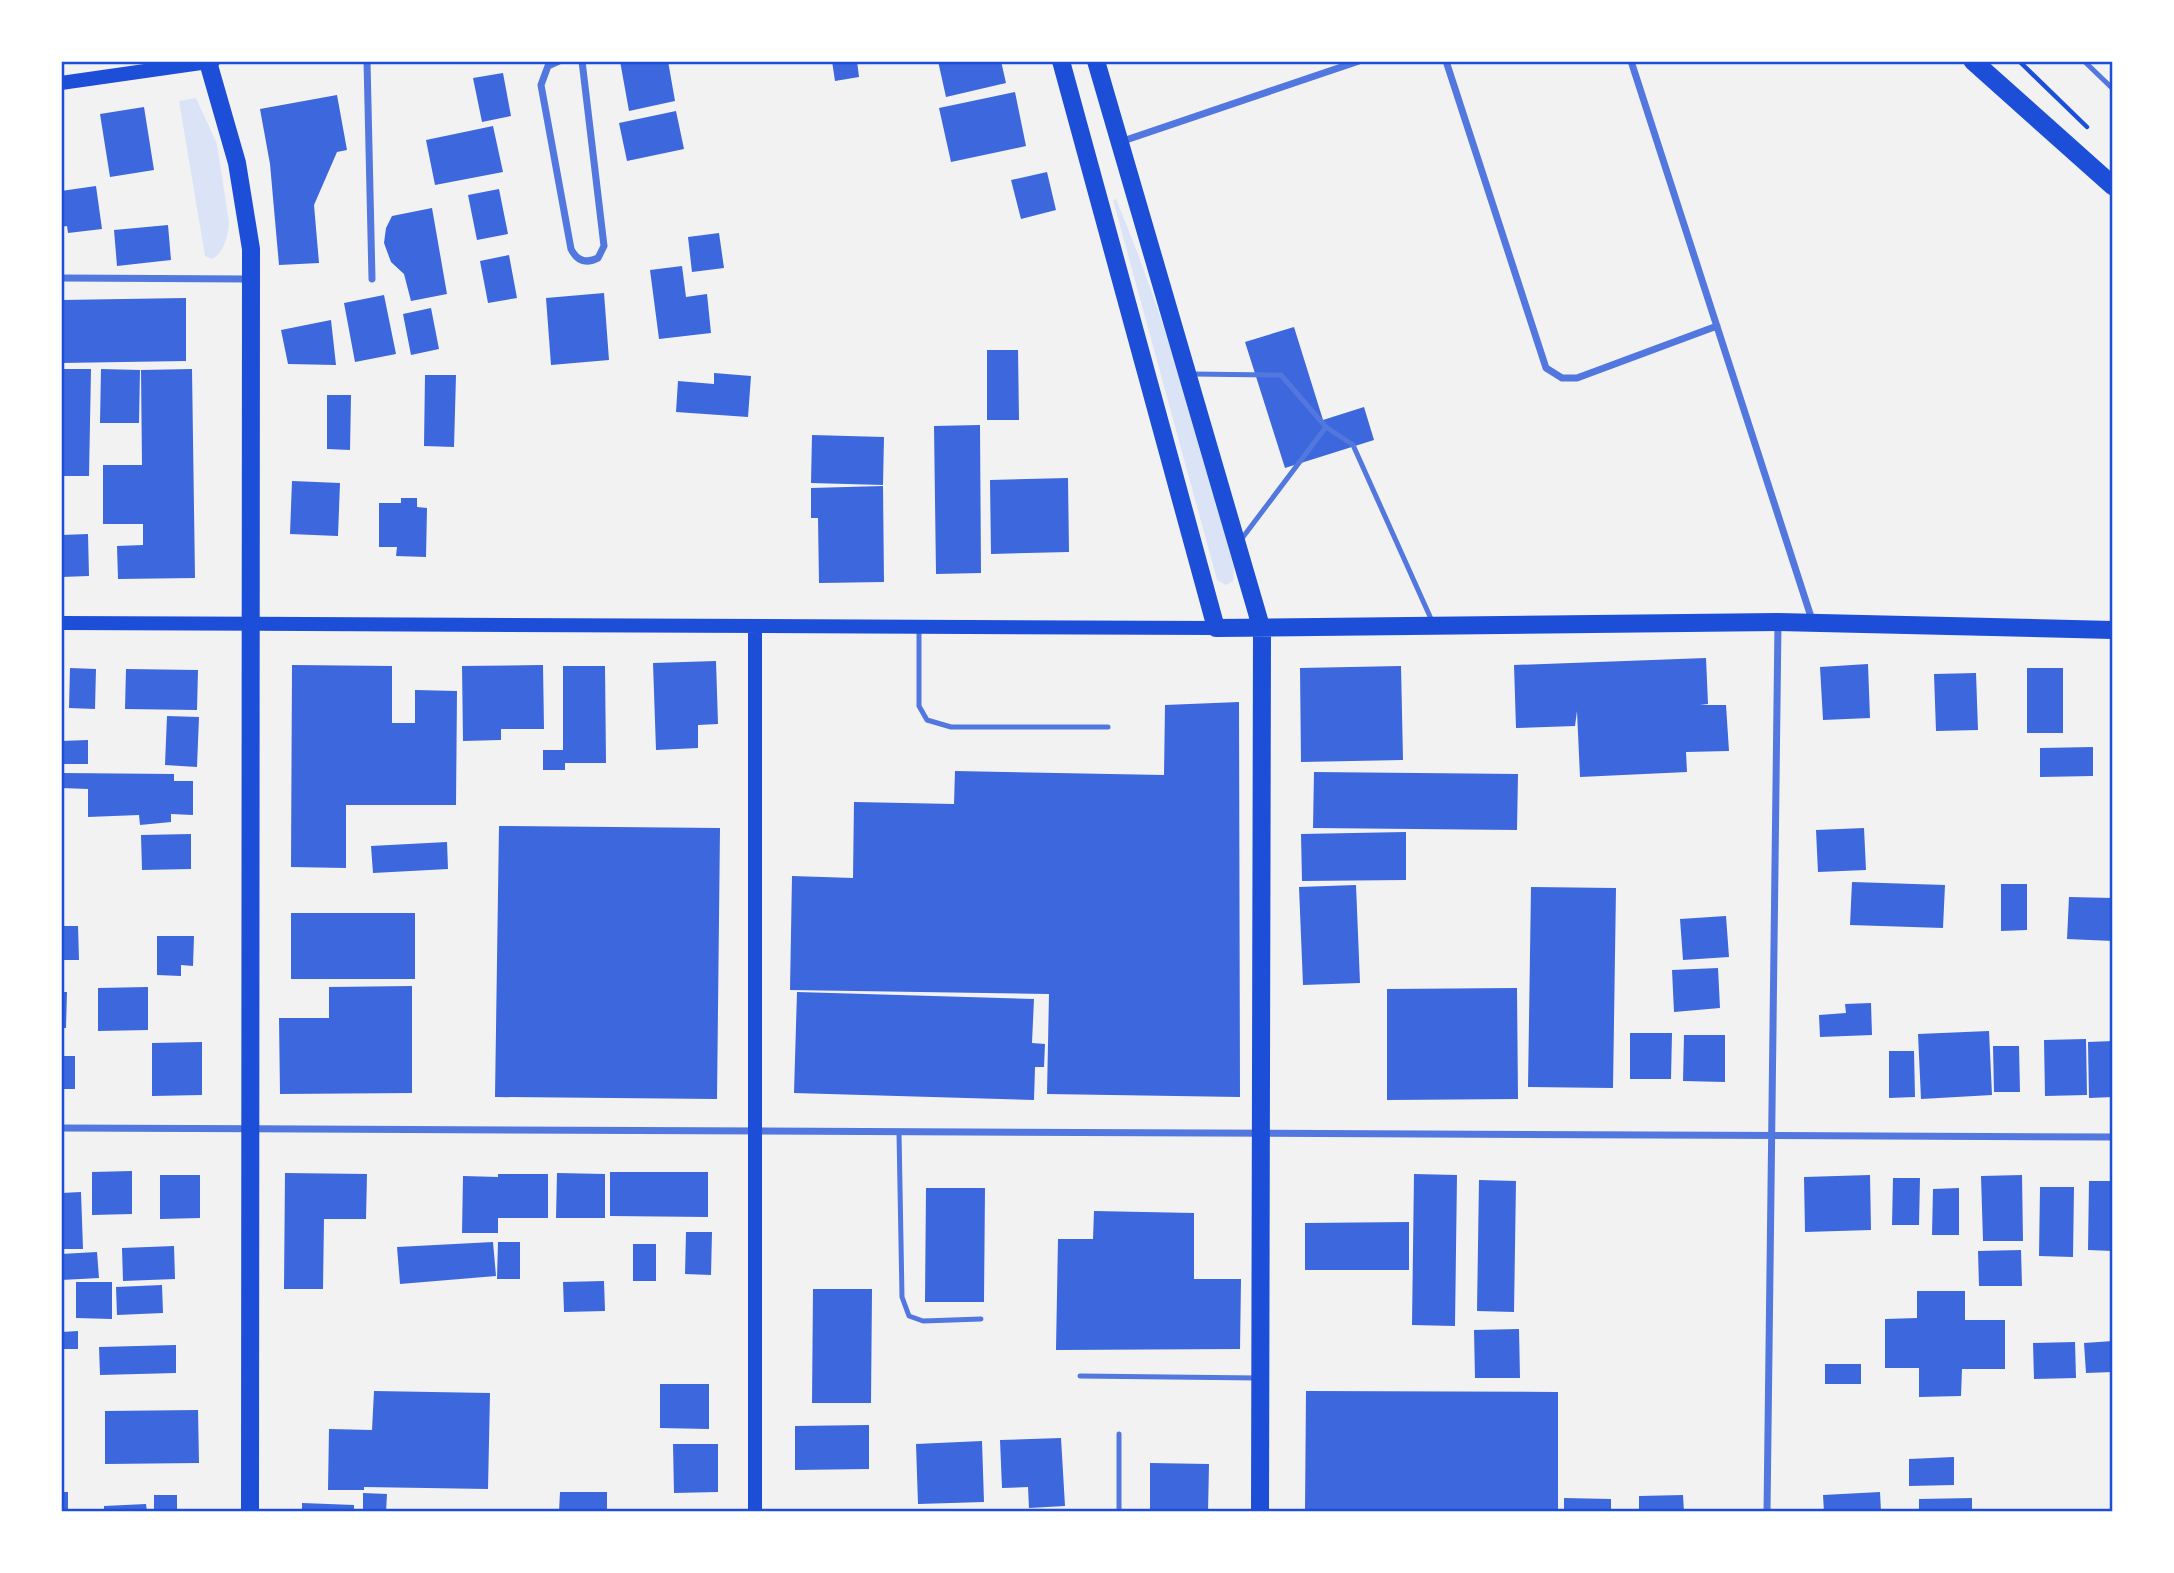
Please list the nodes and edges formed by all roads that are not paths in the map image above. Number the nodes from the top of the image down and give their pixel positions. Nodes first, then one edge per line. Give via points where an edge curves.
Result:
1 (209, 61) edge
2 (367, 61) edge
3 (559, 61) edge
4 (582, 61) edge
5 (1061, 61) edge
6 (1096, 61) edge
7 (1359, 61) edge
8 (1446, 61) edge
9 (1631, 61) edge
10 (1973, 61) edge
11 (2084, 61) edge
12 (61, 83) edge
13 (2113, 89) edge
14 (1119, 142) junction
15 (2113, 186) edge
16 (61, 278) edge
17 (252, 279) junction
18 (372, 279) dead end
19 (1717, 326) junction
20 (1187, 374) junction
21 (1326, 427) junction
22 (1237, 545) junction
23 (1778, 622) junction
24 (61, 623) edge
25 (1813, 624) junction
26 (249, 625) junction
27 (1435, 627) junction
28 (755, 628) junction
29 (919, 628) junction
30 (1216, 628) junction
31 (1262, 629) junction
32 (2113, 630) edge
33 (1108, 727) dead end
34 (61, 1128) edge
35 (250, 1129) junction
36 (753, 1132) junction
37 (899, 1132) junction
38 (1263, 1133) junction
39 (1772, 1135) junction
40 (2113, 1137) edge
41 (981, 1319) dead end
42 (1080, 1376) dead end
43 (1261, 1378) junction
44 (1119, 1434) dead end
45 (250, 1512) edge
46 (755, 1512) edge
47 (1119, 1512) edge
48 (1260, 1512) edge
49 (1767, 1512) edge

1 - 12 main road
1 - 17 main road via 244,191
2 - 18 street
3 - 4 street via 548,66 541,85 570,249 585,261 598,258 604,246
5 - 30 main road
6 - 14 main road
7 - 14 street
8 - 19 street via 1546,368 1562,378 1577,378
9 - 19 street
10 - 15 highway
11 - 13 lane
14 - 20 main road
16 - 17 street
17 - 26 main road
19 - 25 street
20 - 21 lane via 1281,375
20 - 22 main road
21 - 22 lane
21 - 27 lane via 1353,445
22 - 31 main road
23 - 25 main road
23 - 27 main road
23 - 39 street
24 - 26 main road
25 - 32 main road
26 - 28 main road
26 - 35 main road
27 - 31 main road
28 - 29 main road
28 - 36 main road
29 - 30 main road
29 - 33 lane via 919,706 927,720 951,727
30 - 31 main road
31 - 38 main road
34 - 35 street
35 - 36 street
35 - 45 main road
36 - 37 street
36 - 46 main road
37 - 38 street
37 - 41 lane via 902,1297 909,1316 923,1321
38 - 39 street
38 - 43 main road
39 - 40 street
39 - 49 street
42 - 43 lane
43 - 48 main road
44 - 47 lane

